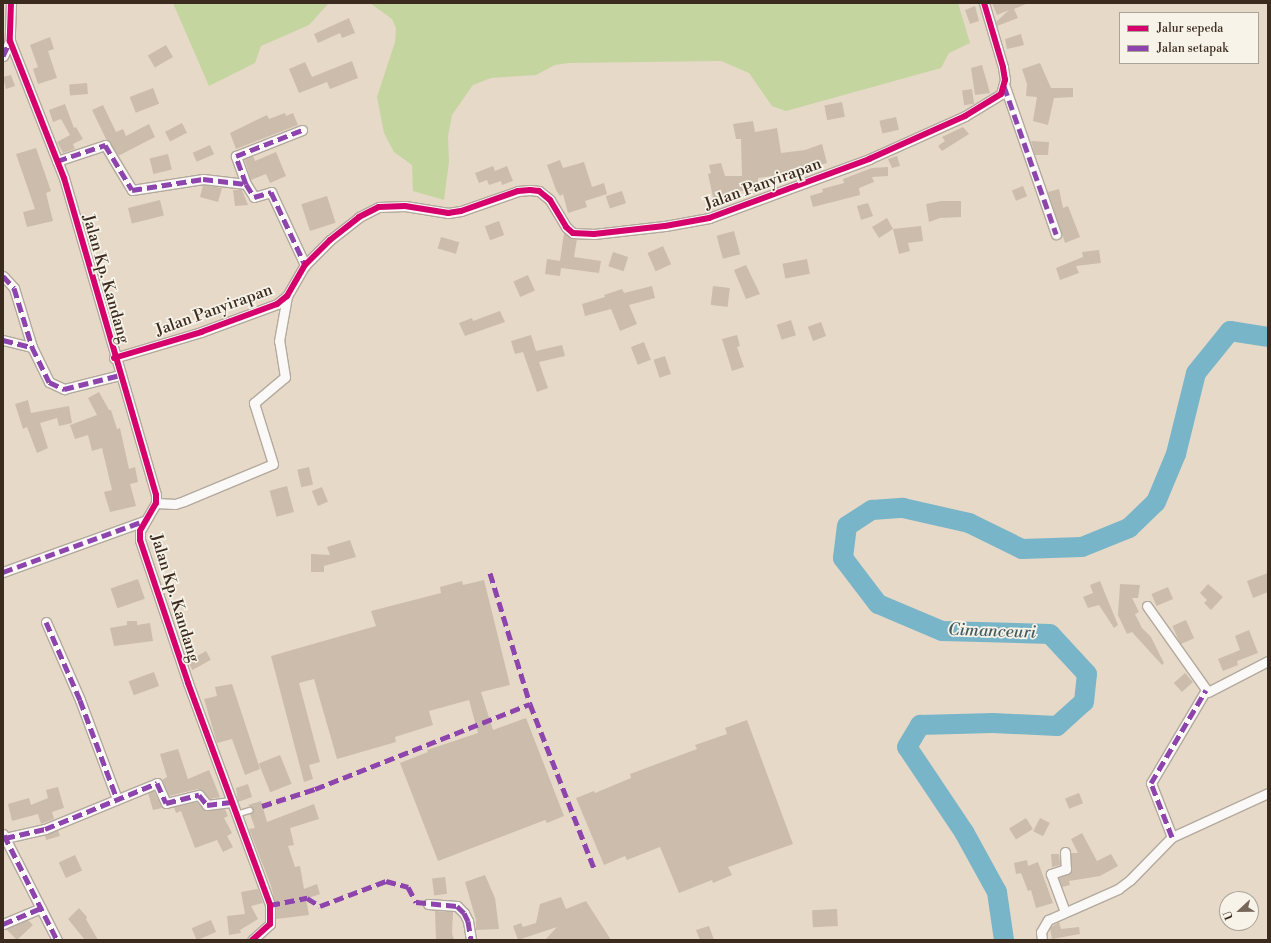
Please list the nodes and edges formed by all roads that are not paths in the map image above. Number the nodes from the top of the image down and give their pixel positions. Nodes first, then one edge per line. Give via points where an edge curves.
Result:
1 (11, 3) edge
2 (984, 3) edge
3 (10, 41) junction
4 (3, 56) edge
5 (1004, 84) junction
6 (302, 130) dead end
7 (57, 161) junction
8 (246, 184) junction
9 (1056, 234) dead end
10 (305, 265) junction
11 (3, 276) edge
12 (287, 296) junction
13 (3, 340) edge
14 (32, 347) junction
15 (114, 358) junction
16 (120, 375) junction
17 (156, 503) junction
18 (144, 521) junction
19 (3, 572) edge
20 (1147, 606) dead end
21 (46, 622) dead end
22 (1268, 661) edge
23 (1206, 690) junction
24 (1268, 793) edge
25 (117, 799) junction
26 (231, 802) junction
27 (249, 810) dead end
28 (236, 814) junction
29 (4, 836) edge
30 (1172, 837) junction
31 (1065, 852) dead end
32 (428, 904) dead end
33 (41, 908) junction
34 (1065, 912) junction
35 (3, 924) edge
36 (57, 940) edge
37 (252, 940) edge
38 (471, 940) edge
39 (1042, 940) edge

1 - 3 street, Jalan Kp. Kandang
2 - 5 street via 1003,67
3 - 4 street
3 - 7 street, Jalan Kp. Kandang
5 - 9 street
5 - 10 street, Jalan Panyirapan via 1001,94 965,116 869,159 709,218 665,226 581,234 566,228 562,217 545,195 530,190 518,191 448,213 405,206 379,207 359,216
6 - 8 street via 236,156
7 - 8 street via 105,145 132,190 203,179
7 - 15 street, Jalan Kp. Kandang
8 - 10 street via 254,197 273,193
10 - 12 street, Jalan Panyirapan
11 - 14 street via 14,288
12 - 15 street, Jalan Panyirapan via 277,304 244,316
12 - 17 street via 279,341 285,377 254,403 273,464 175,504
13 - 14 street
14 - 16 street via 49,382 64,389
15 - 16 street, Jalan Kp. Kandang
16 - 17 street, Jalan Kp. Kandang via 156,495
17 - 18 street, Jalan Kp. Kandang
18 - 19 street
18 - 26 street, Jalan Kp. Kandang via 140,540
20 - 23 street
21 - 25 street via 80,700
22 - 23 street via 1210,692
23 - 30 street via 1151,783
24 - 30 street
25 - 26 street via 157,783 166,803 199,795 207,805
25 - 29 street via 45,829
26 - 28 street, Jalan Kp. Kandang
27 - 28 lane
28 - 37 street, Jalan Kp. Kandang via 272,916 266,928
29 - 33 street
30 - 34 street via 1118,889
31 - 34 street via 1066,869 1051,874
32 - 38 street via 457,906 468,921
33 - 35 street
33 - 36 street
34 - 39 street via 1048,920 1041,932

